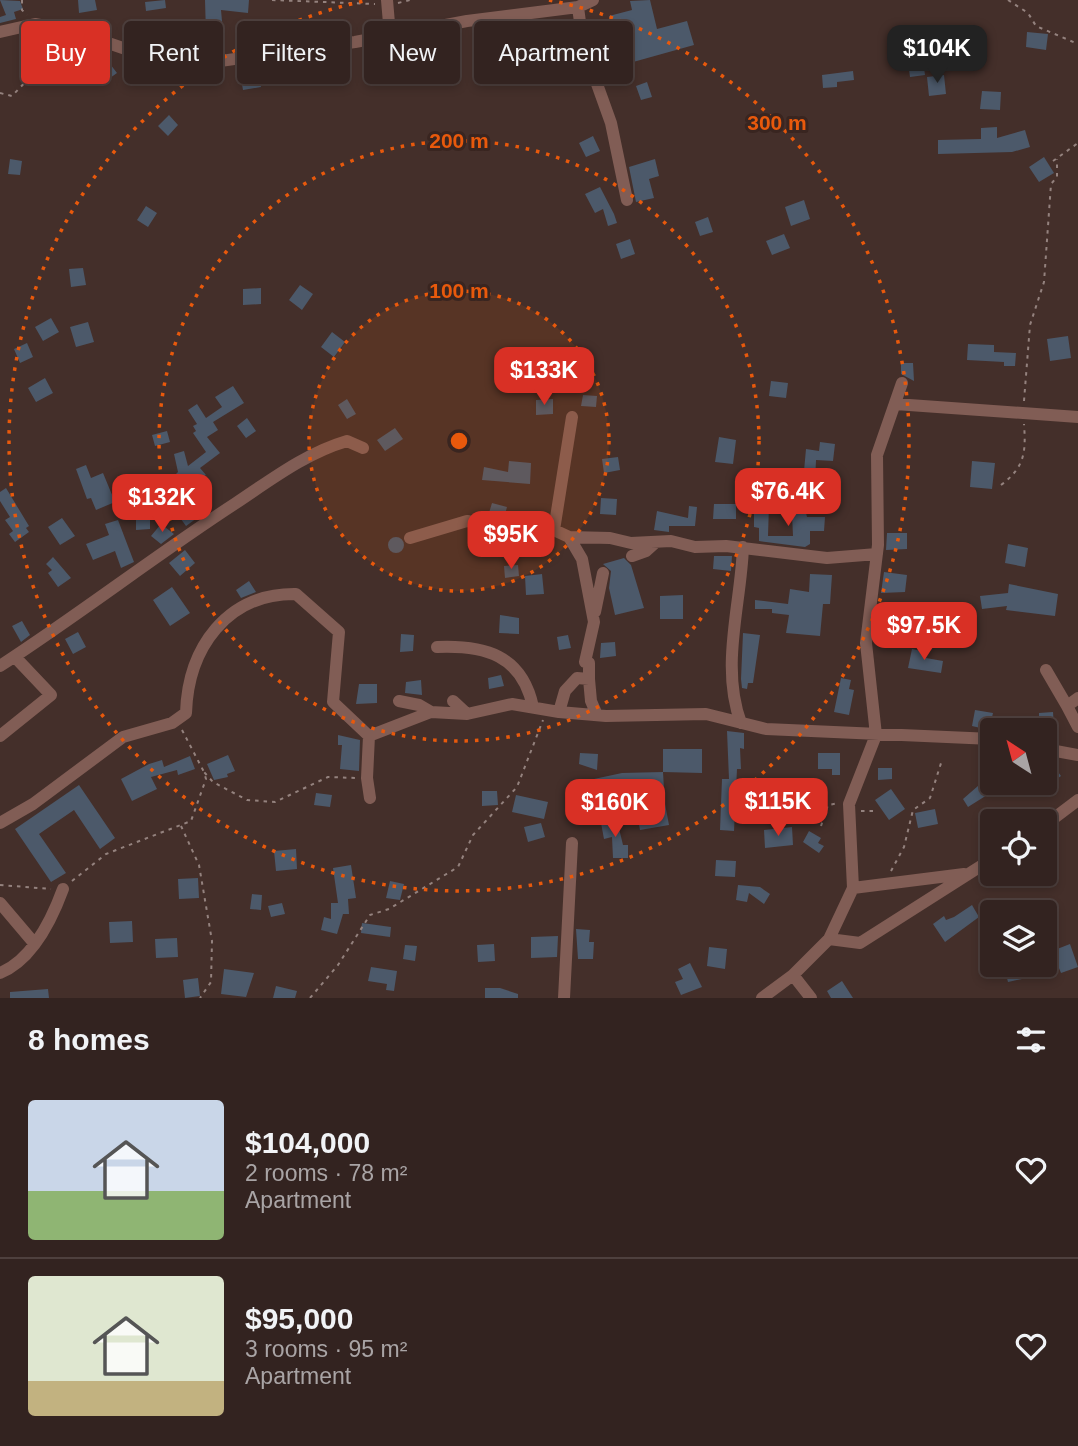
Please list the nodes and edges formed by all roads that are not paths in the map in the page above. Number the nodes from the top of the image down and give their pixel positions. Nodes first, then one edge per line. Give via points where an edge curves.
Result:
1 (593, 0) edge
2 (387, 2) edge
3 (578, 7) junction
4 (389, 21) edge
5 (460, 22) edge
6 (0, 32) edge
7 (364, 39) edge
8 (627, 200) dead end
9 (902, 383) dead end
10 (895, 404) junction
11 (572, 416) dead end
12 (1078, 417) edge
13 (363, 448) dead end
14 (554, 530) junction
15 (569, 537) junction
16 (410, 538) dead end
17 (656, 542) junction
18 (743, 547) junction
19 (877, 554) junction
20 (632, 556) dead end
21 (603, 573) dead end
22 (593, 616) junction
23 (437, 647) dead end
24 (15, 657) junction
25 (0, 666) edge
26 (1046, 670) dead end
27 (589, 679) junction
28 (1078, 698) edge
29 (399, 701) dead end
30 (453, 701) dead end
31 (1067, 706) junction
32 (546, 709) junction
33 (431, 712) junction
34 (467, 714) junction
35 (597, 715) junction
36 (741, 723) junction
37 (1078, 727) edge
38 (876, 735) junction
39 (0, 736) edge
40 (369, 736) junction
41 (980, 739) edge
42 (1057, 751) edge
43 (1078, 755) edge
44 (370, 797) dead end
45 (1078, 800) edge
46 (1057, 816) edge
47 (0, 823) edge
48 (572, 843) dead end
49 (980, 867) edge
50 (970, 873) junction
51 (853, 888) junction
52 (63, 889) road end
53 (0, 903) edge
54 (830, 939) junction
55 (34, 943) junction
56 (0, 973) edge
57 (793, 975) junction
58 (564, 998) edge
59 (762, 998) edge
60 (811, 998) edge

1 - 3 street
2 - 4 street
3 - 5 street
3 - 8 street via 583,45 611,123
6 - 7 street via 36,24 192,65
9 - 10 street
10 - 12 street
10 - 19 street via 877,455
11 - 14 street
13 - 24 street via 347,440 318,449
14 - 15 street
14 - 16 street via 467,521
15 - 17 street
15 - 22 street via 582,559
17 - 18 street
17 - 20 street
18 - 19 street via 837,559
18 - 36 street via 732,657 735,706
19 - 38 street via 866,643
21 - 22 street
22 - 27 street via 584,662 590,663
23 - 32 street via 475,647 508,661
24 - 25 street
24 - 39 street via 51,695
26 - 31 street
27 - 32 street via 577,678
27 - 35 street
28 - 31 street
29 - 33 street
30 - 34 street
31 - 37 street
32 - 34 street via 512,704
32 - 35 street
33 - 34 street
33 - 40 street
35 - 36 street via 706,714
36 - 38 street via 766,729
38 - 41 street
38 - 51 street via 849,804
40 - 44 street
40 - 47 street via 333,702 339,632 296,594 271,594 242,606 218,624 192,667 186,713 122,737
42 - 43 street
45 - 46 street
48 - 58 street
49 - 50 street
50 - 51 street
50 - 54 street via 860,943
51 - 54 street
52 - 55 street via 53,916
53 - 55 street
54 - 57 street
55 - 56 street
57 - 59 street
57 - 60 street

